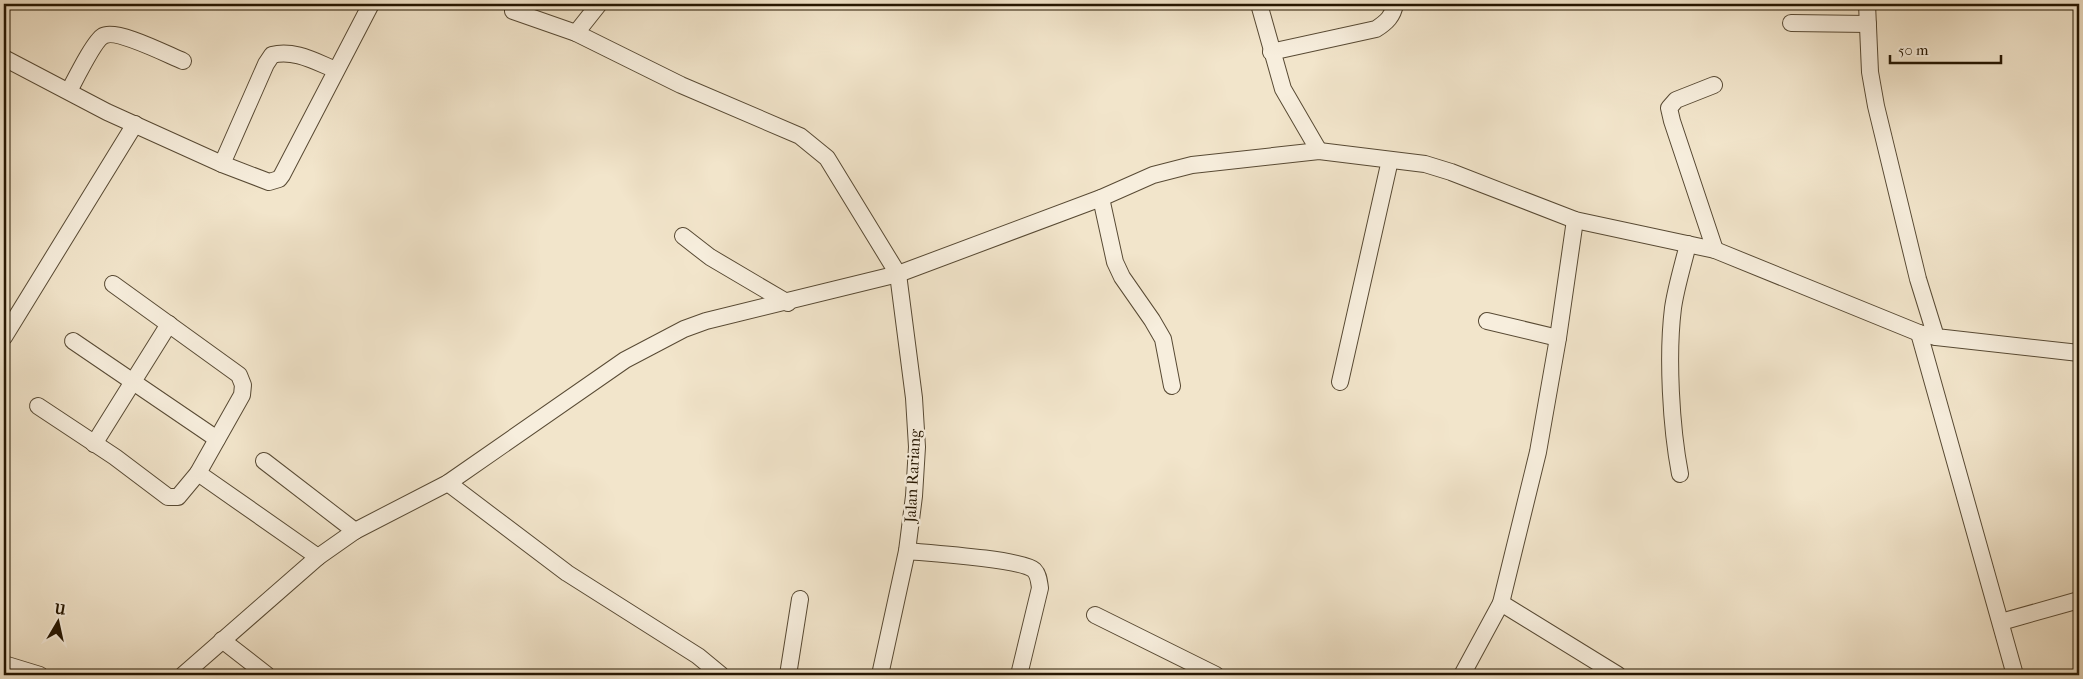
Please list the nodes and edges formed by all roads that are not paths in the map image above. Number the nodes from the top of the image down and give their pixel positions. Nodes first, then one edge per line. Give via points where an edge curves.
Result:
1 (371, 4) edge
2 (599, 4) edge
3 (1259, 4) edge
4 (1395, 4) edge
5 (1867, 4) edge
6 (513, 11) dead end
7 (1791, 23) dead end
8 (1868, 24) junction
9 (576, 33) junction
10 (1270, 52) junction
11 (4, 58) edge
12 (183, 61) dead end
13 (336, 70) junction
14 (1714, 85) dead end
15 (69, 91) junction
16 (135, 124) junction
17 (1319, 151) junction
18 (1390, 160) junction
19 (222, 164) junction
20 (1101, 198) junction
21 (1575, 220) junction
22 (683, 236) dead end
23 (1688, 244) junction
24 (1715, 250) junction
25 (898, 274) junction
26 (113, 284) dead end
27 (788, 303) junction
28 (1487, 321) dead end
29 (169, 324) junction
30 (1920, 333) junction
31 (1936, 336) junction
32 (4, 337) edge
33 (1558, 338) junction
34 (73, 341) dead end
35 (2079, 353) edge
36 (132, 382) junction
37 (1340, 382) dead end
38 (1172, 386) dead end
39 (38, 406) dead end
40 (217, 439) junction
41 (94, 444) junction
42 (264, 461) dead end
43 (198, 473) junction
44 (1680, 474) dead end
45 (448, 483) junction
46 (355, 531) junction
47 (907, 551) junction
48 (318, 557) junction
49 (800, 599) dead end
50 (2079, 600) edge
51 (1501, 603) junction
52 (1095, 615) dead end
53 (2000, 622) junction
54 (222, 640) junction
55 (4, 664) edge
56 (38, 675) edge
57 (182, 675) edge
58 (267, 675) edge
59 (719, 675) edge
60 (788, 675) edge
61 (880, 675) edge
62 (1019, 675) edge
63 (1216, 675) edge
64 (1462, 675) edge
65 (1618, 675) edge
66 (2015, 675) edge

1 - 13 street
2 - 9 street
3 - 10 street
4 - 10 street via 1394,12 1376,29
5 - 8 street
6 - 9 street
7 - 8 street
8 - 31 street via 1870,72 1876,106 1918,279
9 - 25 street via 681,85 800,136 827,158
10 - 17 street via 1283,89
11 - 15 street
12 - 15 street via 118,35 105,35
13 - 19 street via 279,179 262,181
13 - 19 street via 283,52 272,55
14 - 24 street via 1676,100 1669,108
15 - 16 street
16 - 19 street
16 - 32 street
17 - 18 street
17 - 20 street via 1192,166 1153,175
18 - 21 street via 1425,164 1451,172
18 - 37 street
20 - 25 street
20 - 38 street via 1115,262 1122,278 1163,339
21 - 23 street
21 - 33 street
22 - 27 street via 710,257
23 - 24 street
23 - 44 street via 1673,307 1670,346
24 - 30 street
25 - 27 street
25 - 47 street, Jalan Rariang via 917,447
26 - 29 street
27 - 45 street via 691,326 633,355
28 - 33 street
29 - 36 street
29 - 40 street via 238,375 242,382 242,395
30 - 31 street
30 - 53 street
31 - 35 street
33 - 51 street via 1538,452
34 - 36 street
36 - 40 street
36 - 41 street
39 - 41 street
40 - 43 street
41 - 43 street via 173,499
42 - 46 street
43 - 48 street
45 - 46 street
45 - 59 street via 567,573 698,656
46 - 48 street
47 - 61 street, Jalan Rariang
47 - 62 street via 1009,562 1034,570 1040,588
48 - 54 street
49 - 60 street
50 - 53 street
51 - 64 street
51 - 65 street
52 - 63 street
53 - 66 street
54 - 57 street
54 - 58 street
55 - 56 street

